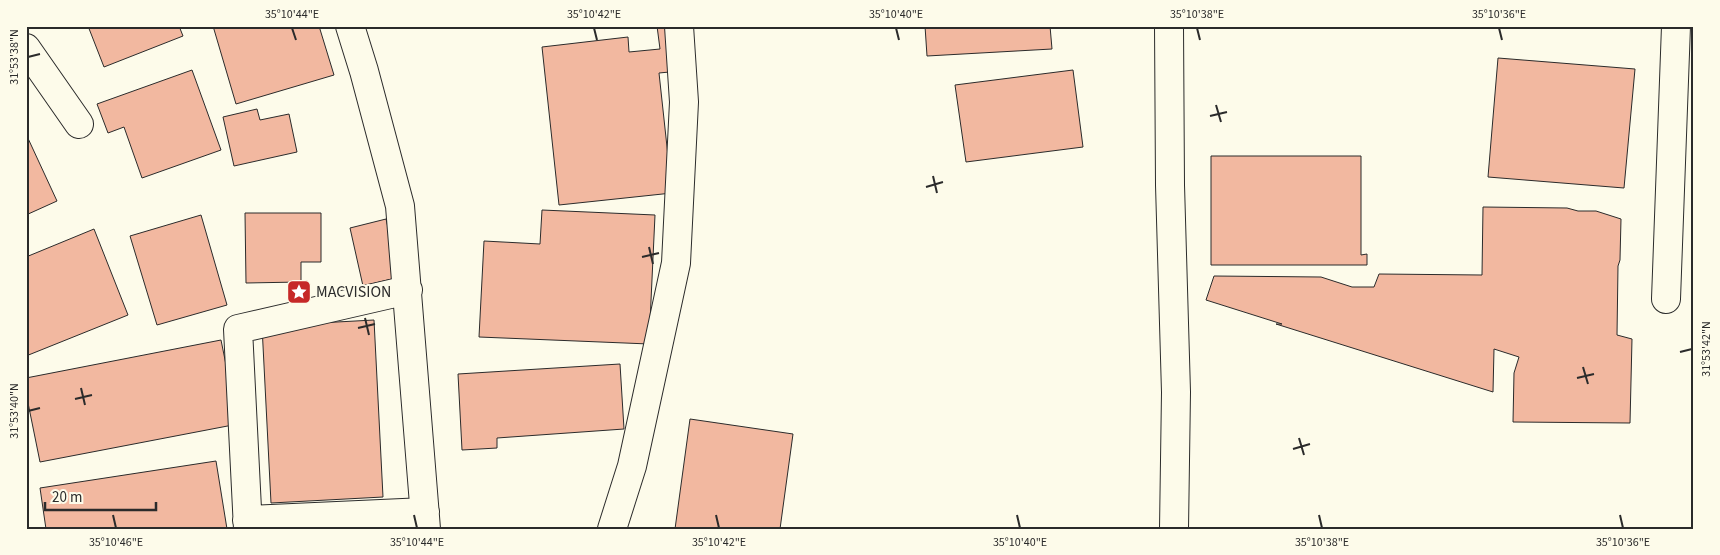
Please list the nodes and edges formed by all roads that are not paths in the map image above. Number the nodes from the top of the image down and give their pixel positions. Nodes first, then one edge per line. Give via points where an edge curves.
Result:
1 (350, 26) edge
2 (679, 26) edge
3 (1169, 26) edge
4 (1676, 26) edge
5 (26, 48) edge
6 (79, 124) dead end
7 (408, 290) junction
8 (1666, 299) dead end
9 (425, 521) edge
10 (247, 524) edge
11 (612, 529) edge
12 (1174, 529) edge

1 - 7 street via 400,206
2 - 11 street via 684,102 676,263 632,466
3 - 12 street via 1176,392
4 - 8 street
5 - 6 street
7 - 9 street
7 - 10 street via 238,329
9 - 10 street

